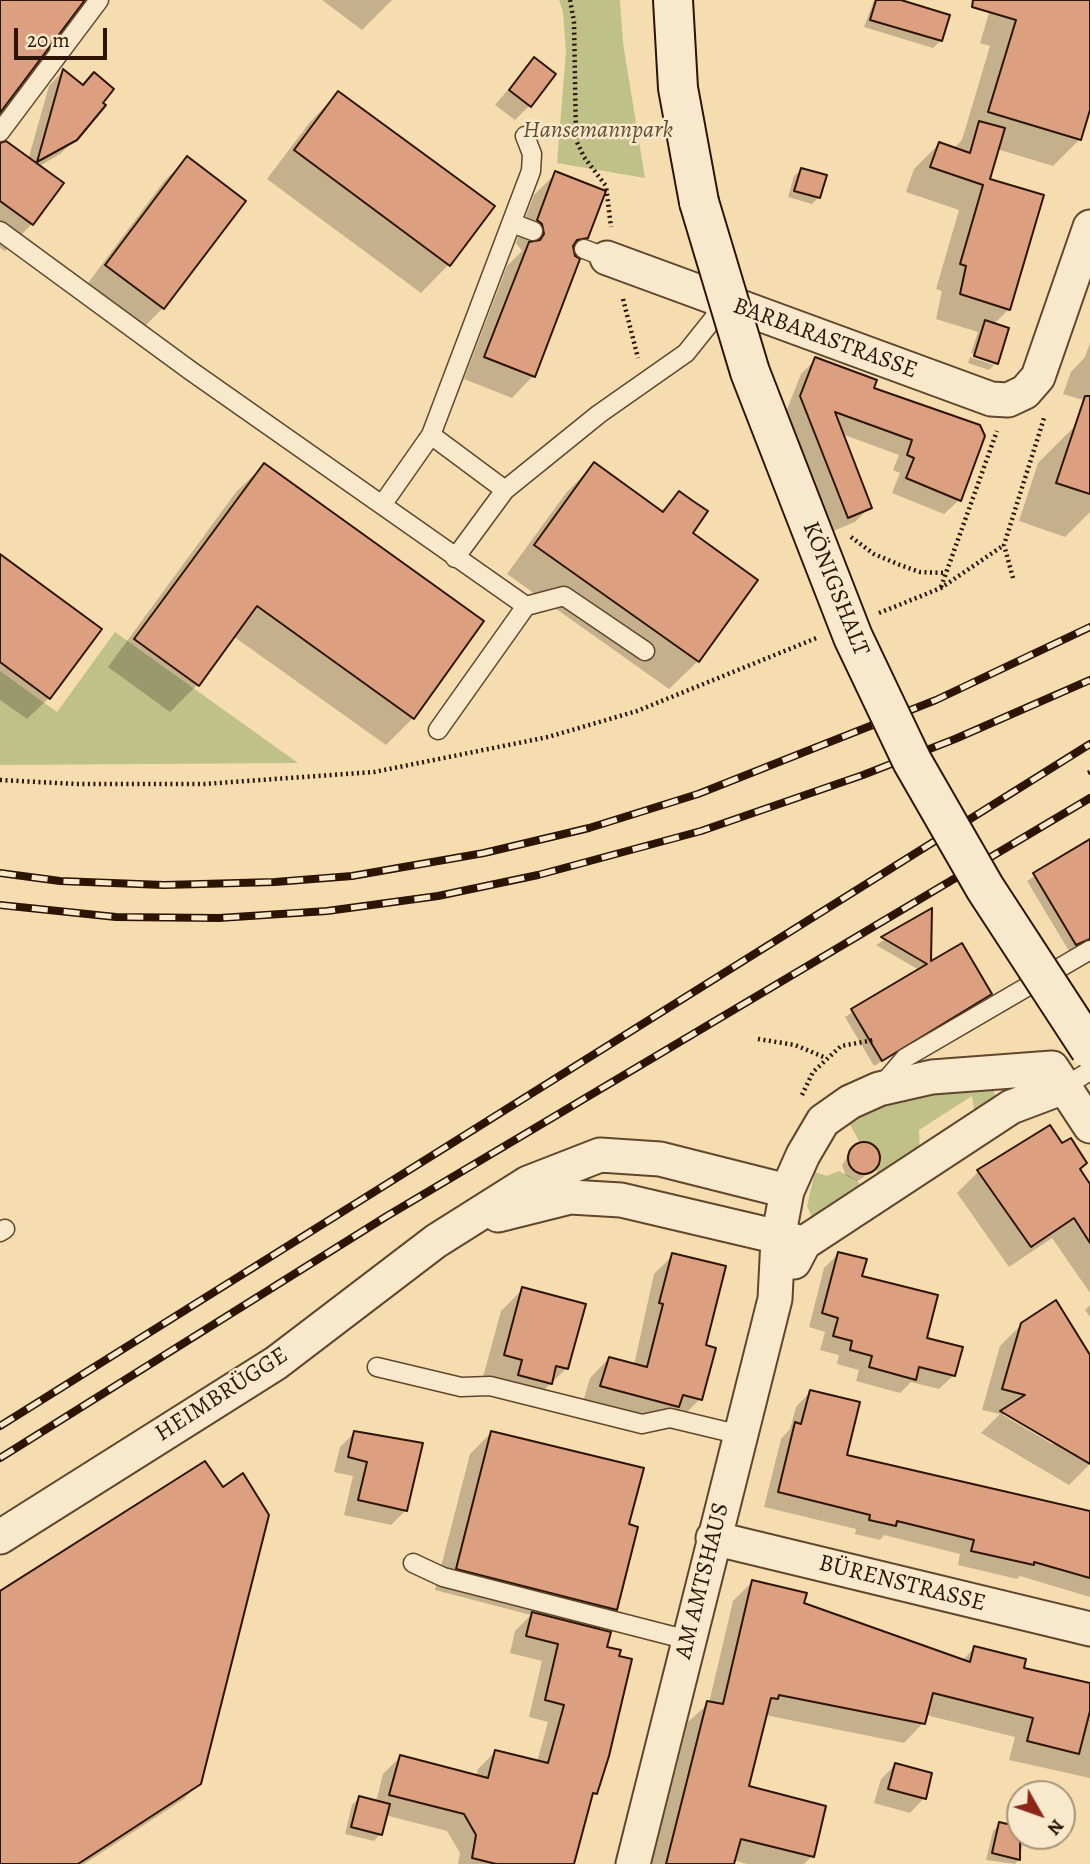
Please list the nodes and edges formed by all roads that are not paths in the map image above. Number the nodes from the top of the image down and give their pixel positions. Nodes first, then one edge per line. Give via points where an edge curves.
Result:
1 (99, 0) edge
2 (652, 0) edge
3 (673, 0) edge
4 (685, 0) edge
5 (678, 88) junction
6 (0, 132) edge
7 (525, 136) dead end
8 (512, 223) junction
9 (1090, 227) edge
10 (0, 230) edge
11 (533, 231) dead end
12 (595, 254) road end
13 (720, 301) junction
14 (431, 435) junction
15 (505, 490) junction
16 (382, 505) junction
17 (455, 558) junction
18 (526, 606) junction
19 (645, 652) dead end
20 (438, 730) dead end
21 (1090, 950) edge
22 (1090, 1049) edge
23 (1001, 1071) junction
24 (1077, 1079) edge
25 (879, 1089) junction
26 (1011, 1107) junction
27 (1090, 1126) edge
28 (787, 1191) junction
29 (436, 1241) junction
30 (791, 1241) junction
31 (377, 1367) dead end
32 (741, 1435) junction
33 (0, 1537) edge
34 (713, 1538) junction
35 (413, 1563) dead end
36 (1090, 1629) edge
37 (688, 1640) junction
38 (633, 1864) edge

1 - 6 lane
2 - 5 main road, KÖNIGSHALT via 656,31
3 - 5 main road, KÖNIGSHALT
4 - 5 main road
5 - 22 main road, KÖNIGSHALT, bridge via 699,202 750,372 853,637 912,761 985,888
7 - 8 lane via 533,154 531,172
8 - 11 lane
8 - 14 lane
9 - 13 street, BARBARASTRASSE via 1043,391 1025,392 1008,400 991,399
10 - 16 lane
12 - 13 street, BARBARASTRASSE
13 - 15 lane via 714,317 686,354 599,414
14 - 15 lane
14 - 16 lane
15 - 17 lane
16 - 17 lane
17 - 18 lane
18 - 19 lane via 564,596
18 - 20 lane
21 - 25 lane via 905,1058
23 - 24 street, AM AMTSHAUS via 1052,1068
23 - 25 street, AM AMTSHAUS via 932,1077
23 - 26 street via 1012,1091
24 - 26 street, AM AMTSHAUS
24 - 27 street
25 - 28 street, AM AMTSHAUS via 823,1121
26 - 30 street, AM AMTSHAUS
28 - 29 street, HEIMBRÜGGE via 660,1159 600,1154 528,1183
28 - 30 street, AM AMTSHAUS
29 - 30 street, HEIMBRÜGGE via 509,1210 570,1197 621,1200
29 - 33 street, HEIMBRÜGGE via 276,1363
30 - 32 street, AM AMTSHAUS
31 - 32 lane via 461,1387 490,1387 642,1424 670,1418
32 - 34 street, AM AMTSHAUS
34 - 36 street, BÜRENSTRASSE
34 - 37 street, AM AMTSHAUS
35 - 37 lane via 443,1577
37 - 38 street, AM AMTSHAUS

